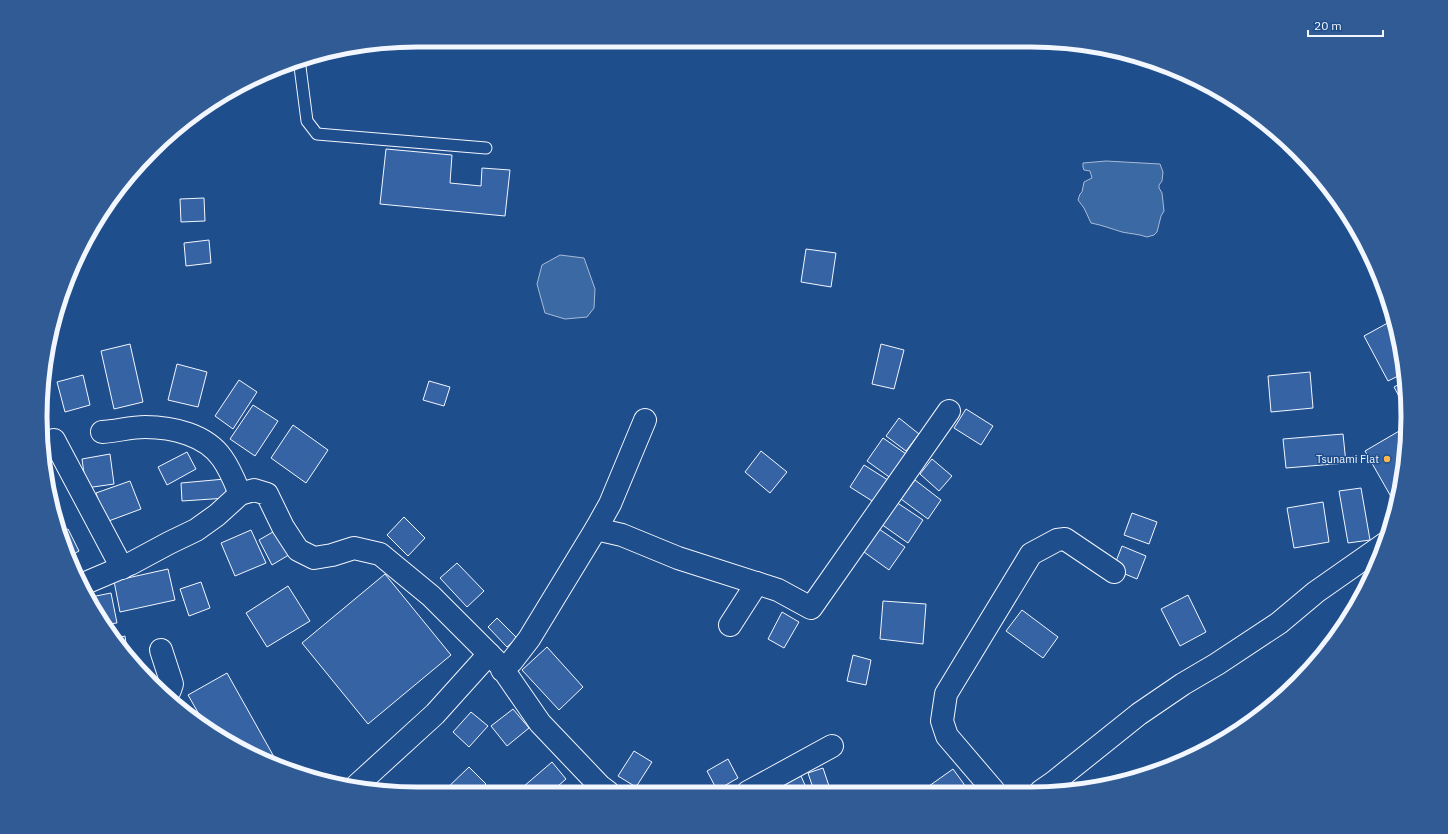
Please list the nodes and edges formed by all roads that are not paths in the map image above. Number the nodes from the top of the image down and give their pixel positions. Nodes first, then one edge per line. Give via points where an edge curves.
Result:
1 (300, 66) edge
2 (486, 148) dead end
3 (949, 411) dead end
4 (645, 420) dead end
5 (102, 432) dead end
6 (54, 440) dead end
7 (240, 494) junction
8 (596, 529) junction
9 (1376, 550) edge
10 (122, 568) junction
11 (1114, 572) dead end
12 (86, 583) edge
13 (757, 583) junction
14 (730, 625) dead end
15 (161, 650) dead end
16 (496, 662) junction
17 (168, 691) edge
18 (832, 746) dead end
19 (360, 782) edge
20 (1048, 786) edge
21 (601, 787) edge
22 (757, 787) edge
23 (991, 787) edge

1 - 2 lane via 307,121 317,134
3 - 13 street via 811,608 778,590
4 - 8 street via 610,504
5 - 7 street via 144,427 164,428 203,439 221,457
6 - 10 street
7 - 10 street via 196,530
7 - 16 street via 254,490 267,494 298,550 314,558 354,548 380,554 431,596
8 - 13 street via 622,535 678,558
8 - 16 street via 529,639 512,661
9 - 20 street via 1316,592 1280,623 1139,714
10 - 12 street
11 - 23 street via 1065,539 1057,540 1031,554 946,694 942,721 947,736
13 - 14 street
15 - 17 street via 172,684
16 - 19 street
16 - 21 street via 523,696 540,723
18 - 22 street

